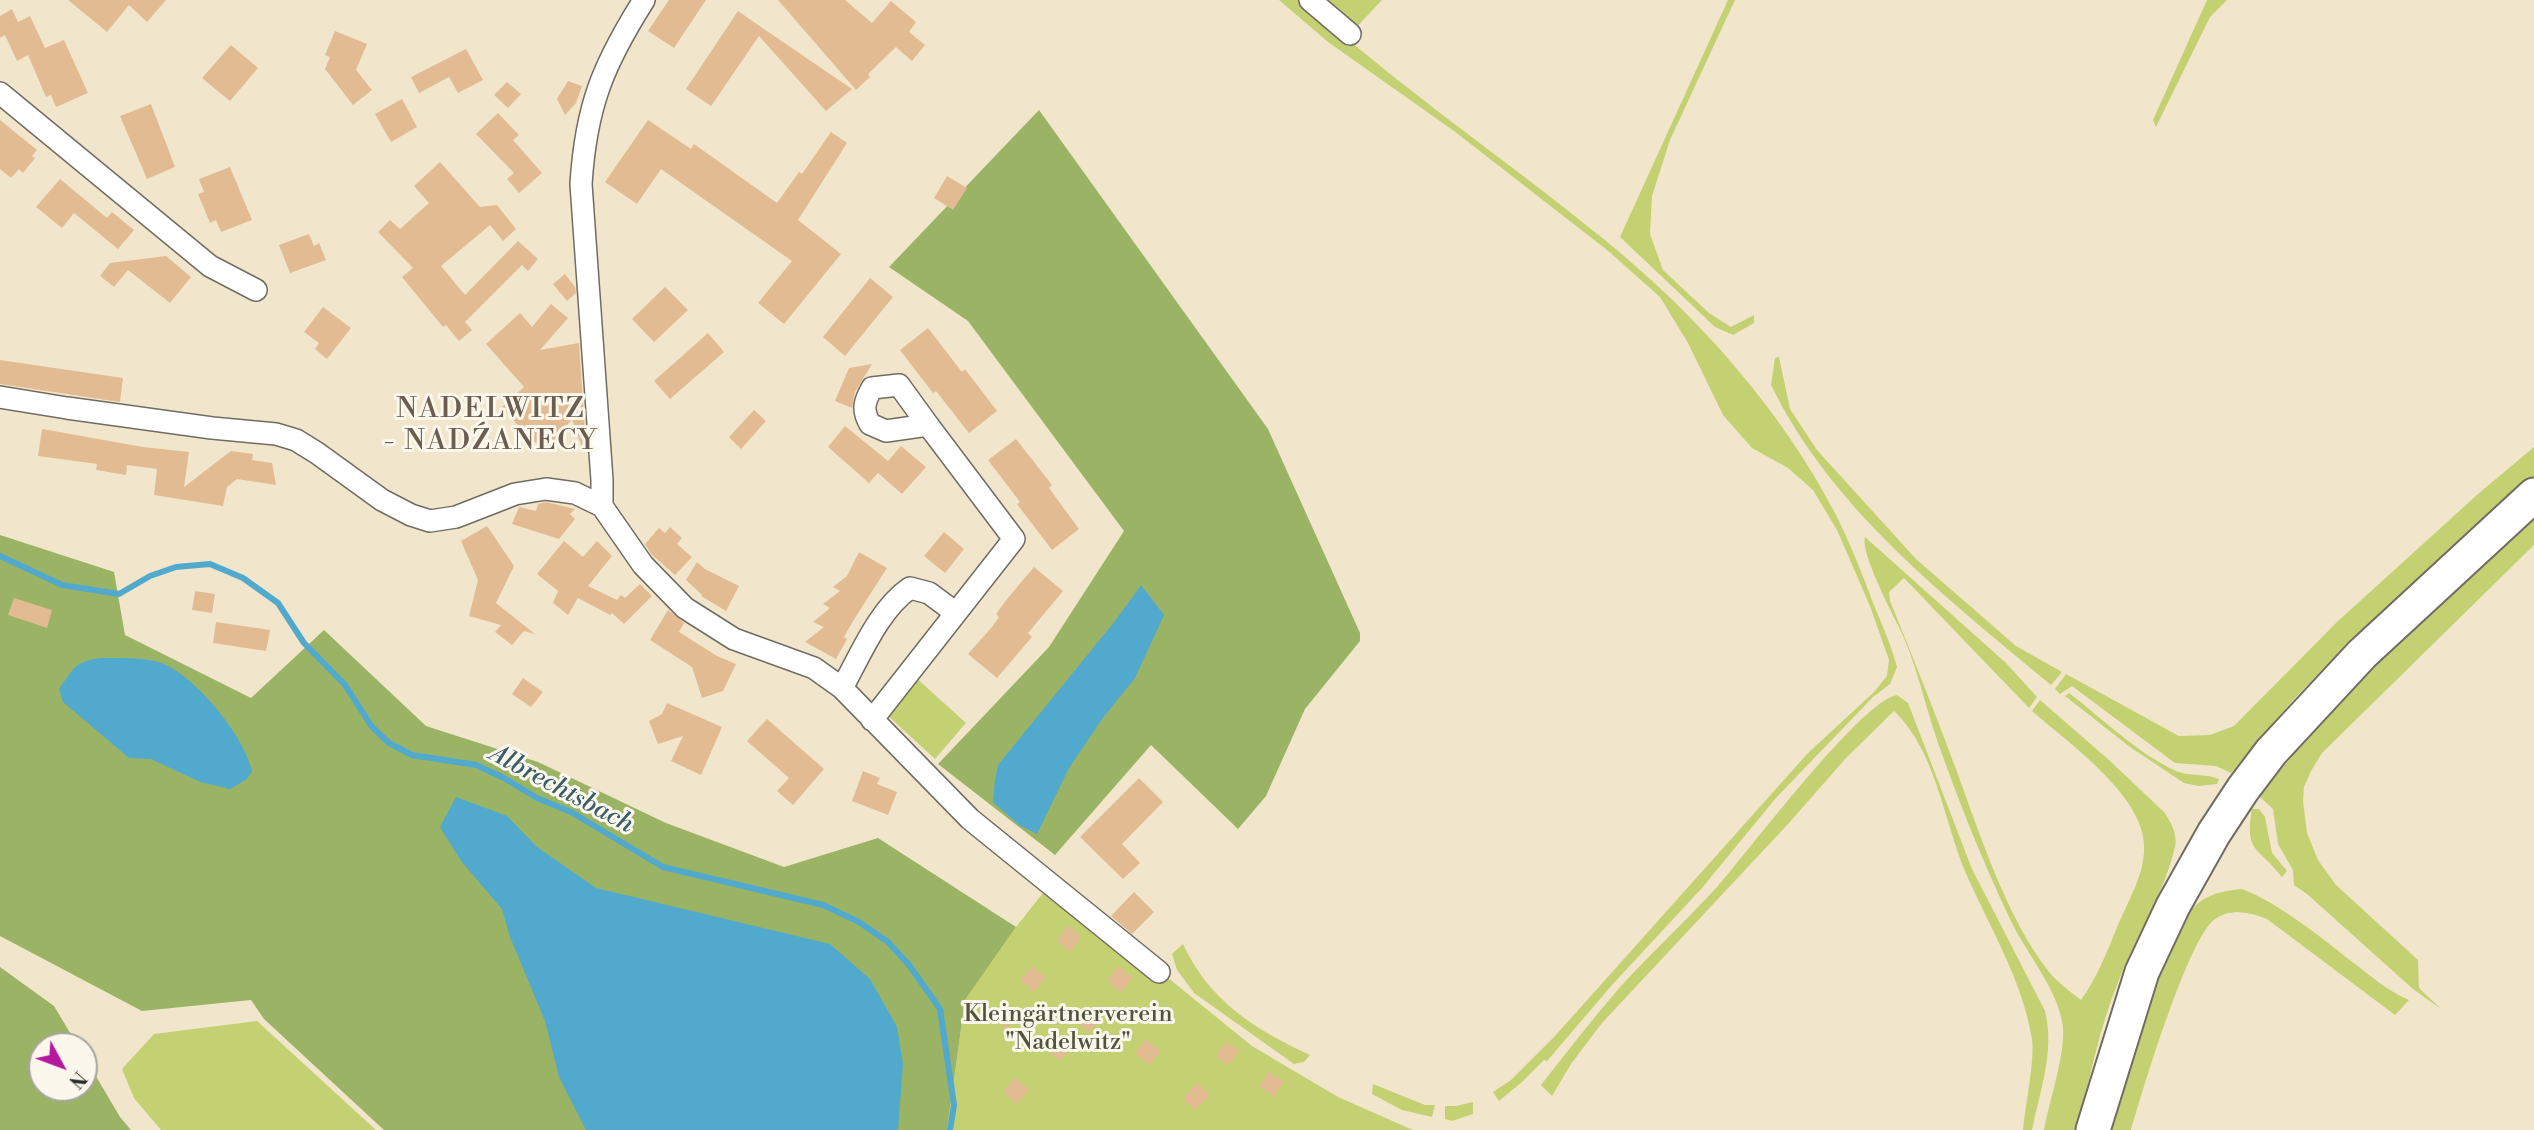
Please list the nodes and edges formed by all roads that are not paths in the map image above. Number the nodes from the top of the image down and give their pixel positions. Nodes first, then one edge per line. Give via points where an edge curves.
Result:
1 (644, 0) edge
2 (1310, 0) edge
3 (1349, 34) dead end
4 (0, 93) edge
5 (256, 290) dead end
6 (0, 397) edge
7 (928, 425) dead end
8 (2534, 495) edge
9 (602, 506) junction
10 (956, 612) junction
11 (842, 688) junction
12 (873, 720) junction
13 (1159, 972) dead end
14 (2093, 1130) edge

1 - 9 street via 612,52 595,94 581,184
2 - 3 street
4 - 5 street via 210,266
6 - 9 street via 276,434 317,453 382,500 430,521 546,489 575,493
7 - 10 street via 1014,539
8 - 14 main road via 2362,654 2270,752 2243,789 2173,906 2142,972
9 - 11 street via 643,565 685,608 734,639 814,668
10 - 11 street via 929,593 909,589 896,597
10 - 12 street
11 - 12 street
12 - 13 street via 970,819

